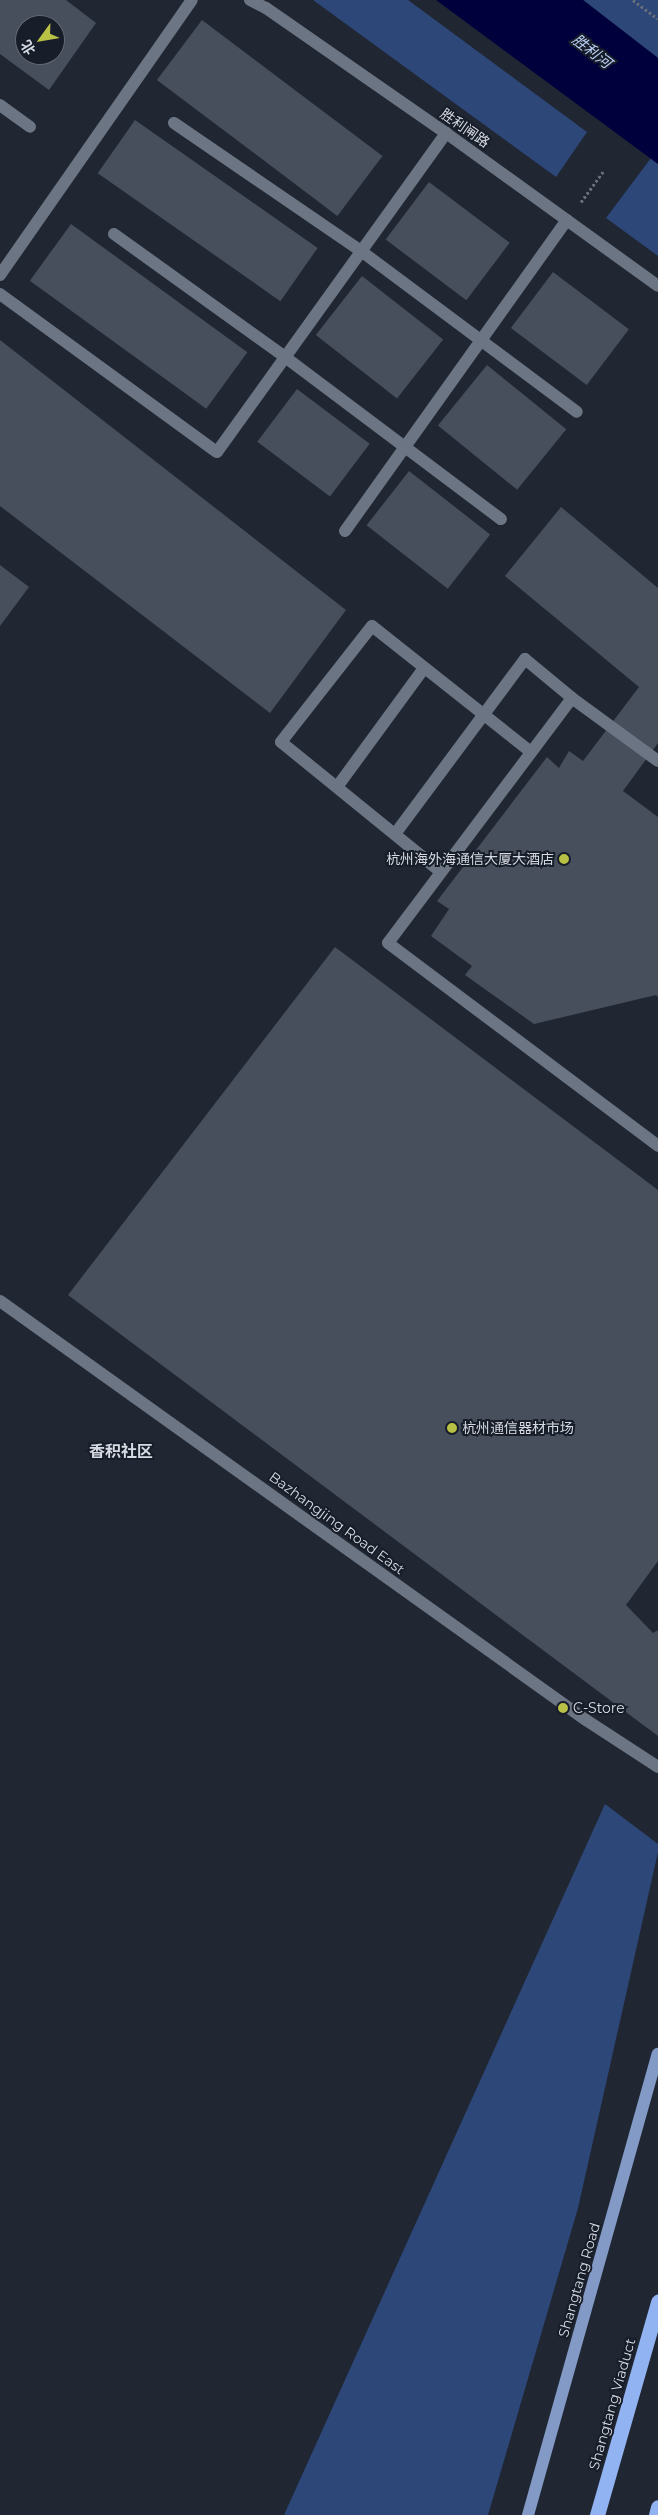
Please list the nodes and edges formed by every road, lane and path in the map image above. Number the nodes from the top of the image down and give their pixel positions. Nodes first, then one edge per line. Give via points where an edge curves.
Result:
1 (192, 0) edge
2 (250, 0) edge
3 (633, 0) edge
4 (658, 19) edge
5 (0, 105) edge
6 (174, 123) dead end
7 (30, 127) dead end
8 (446, 133) junction
9 (604, 170) dead end
10 (568, 220) junction
11 (114, 234) dead end
12 (362, 251) junction
13 (0, 275) edge
14 (658, 286) edge
15 (0, 294) edge
16 (480, 340) junction
17 (286, 357) junction
18 (577, 412) dead end
19 (404, 446) junction
20 (501, 519) dead end
21 (345, 530) dead end
22 (424, 668) junction
23 (572, 698) junction
24 (483, 713) junction
25 (531, 752) junction
26 (658, 761) edge
27 (337, 787) junction
28 (395, 834) junction
29 (441, 872) junction
30 (658, 1146) edge
31 (0, 1301) edge
32 (658, 1767) edge
33 (658, 2054) edge
34 (658, 2302) edge
35 (658, 2507) edge
36 (528, 2515) edge
37 (597, 2515) edge
38 (656, 2515) edge

1 - 13 street
2 - 8 street, 胜利闸路
3 - 4 path
5 - 7 street
6 - 12 street
8 - 10 street, 胜利闸路
8 - 12 street
9 - 10 path
10 - 14 street, 胜利闸路
10 - 16 street
11 - 17 street
12 - 16 street
12 - 17 street
15 - 17 street via 217,452
16 - 18 street
16 - 19 street
17 - 19 street
19 - 20 street
19 - 21 street
22 - 24 street
22 - 27 street
22 - 27 street via 372,626 281,742
23 - 24 street via 525,659
23 - 25 street
23 - 26 street
24 - 25 street
24 - 28 street
25 - 29 street
27 - 28 street
28 - 29 street
29 - 30 street via 388,943
31 - 32 street, Bazhangjing Road East via 586,1720
33 - 36 main road, Shangtang Road
34 - 37 highway, Shangtang Viaduct
35 - 38 highway

